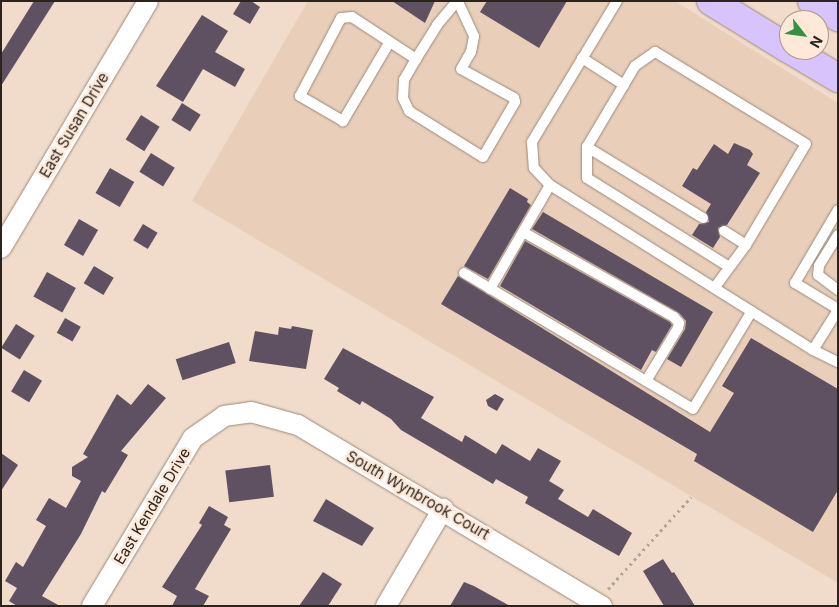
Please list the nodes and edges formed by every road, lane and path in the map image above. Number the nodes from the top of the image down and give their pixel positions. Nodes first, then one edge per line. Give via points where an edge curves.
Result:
1 (148, 1) edge
2 (458, 1) edge
3 (617, 1) edge
4 (711, 1) edge
5 (812, 1) edge
6 (838, 17) edge
7 (779, 42) edge
8 (389, 43) junction
9 (582, 58) junction
10 (416, 59) junction
11 (808, 60) edge
12 (838, 78) edge
13 (624, 85) junction
14 (587, 148) junction
15 (550, 186) junction
16 (838, 210) edge
17 (703, 218) dead end
18 (724, 231) dead end
19 (523, 232) junction
20 (838, 235) edge
21 (746, 245) junction
22 (1, 248) edge
23 (728, 266) junction
24 (464, 273) dead end
25 (490, 288) junction
26 (714, 288) junction
27 (838, 290) edge
28 (838, 310) edge
29 (752, 311) junction
30 (814, 350) junction
31 (838, 362) edge
32 (646, 381) junction
33 (224, 416) joint
34 (691, 497) dead end
35 (443, 509) junction
36 (600, 603) edge
37 (92, 606) edge
38 (386, 606) edge

1 - 22 street, East Susan Drive
2 - 10 lane via 437,25
2 - 10 lane via 474,36 471,52 460,69 515,102 483,157 409,111 403,98 404,80
3 - 9 lane
4 - 7 main road
5 - 6 main road
8 - 8 lane via 352,17 342,18 300,96 343,122
8 - 10 lane
9 - 13 lane
9 - 15 lane via 532,142 534,168
11 - 12 main road
13 - 14 lane
13 - 21 lane via 635,66 654,52 806,144
14 - 17 lane
14 - 23 lane via 587,178
15 - 19 lane
15 - 26 lane
16 - 28 lane via 794,283
18 - 21 lane
19 - 25 lane
19 - 32 lane via 674,317 678,328
20 - 27 lane via 819,266 818,275
21 - 23 lane
23 - 26 lane
24 - 25 lane
25 - 32 lane
26 - 29 lane
28 - 30 lane
29 - 30 lane
29 - 32 lane via 693,409
30 - 31 lane
33 - 35 street, South Wynbrook Court via 261,413 298,425
33 - 37 street, East Kendale Drive via 200,430 186,447
34 - 36 path
35 - 36 street, South Wynbrook Court
35 - 38 street

